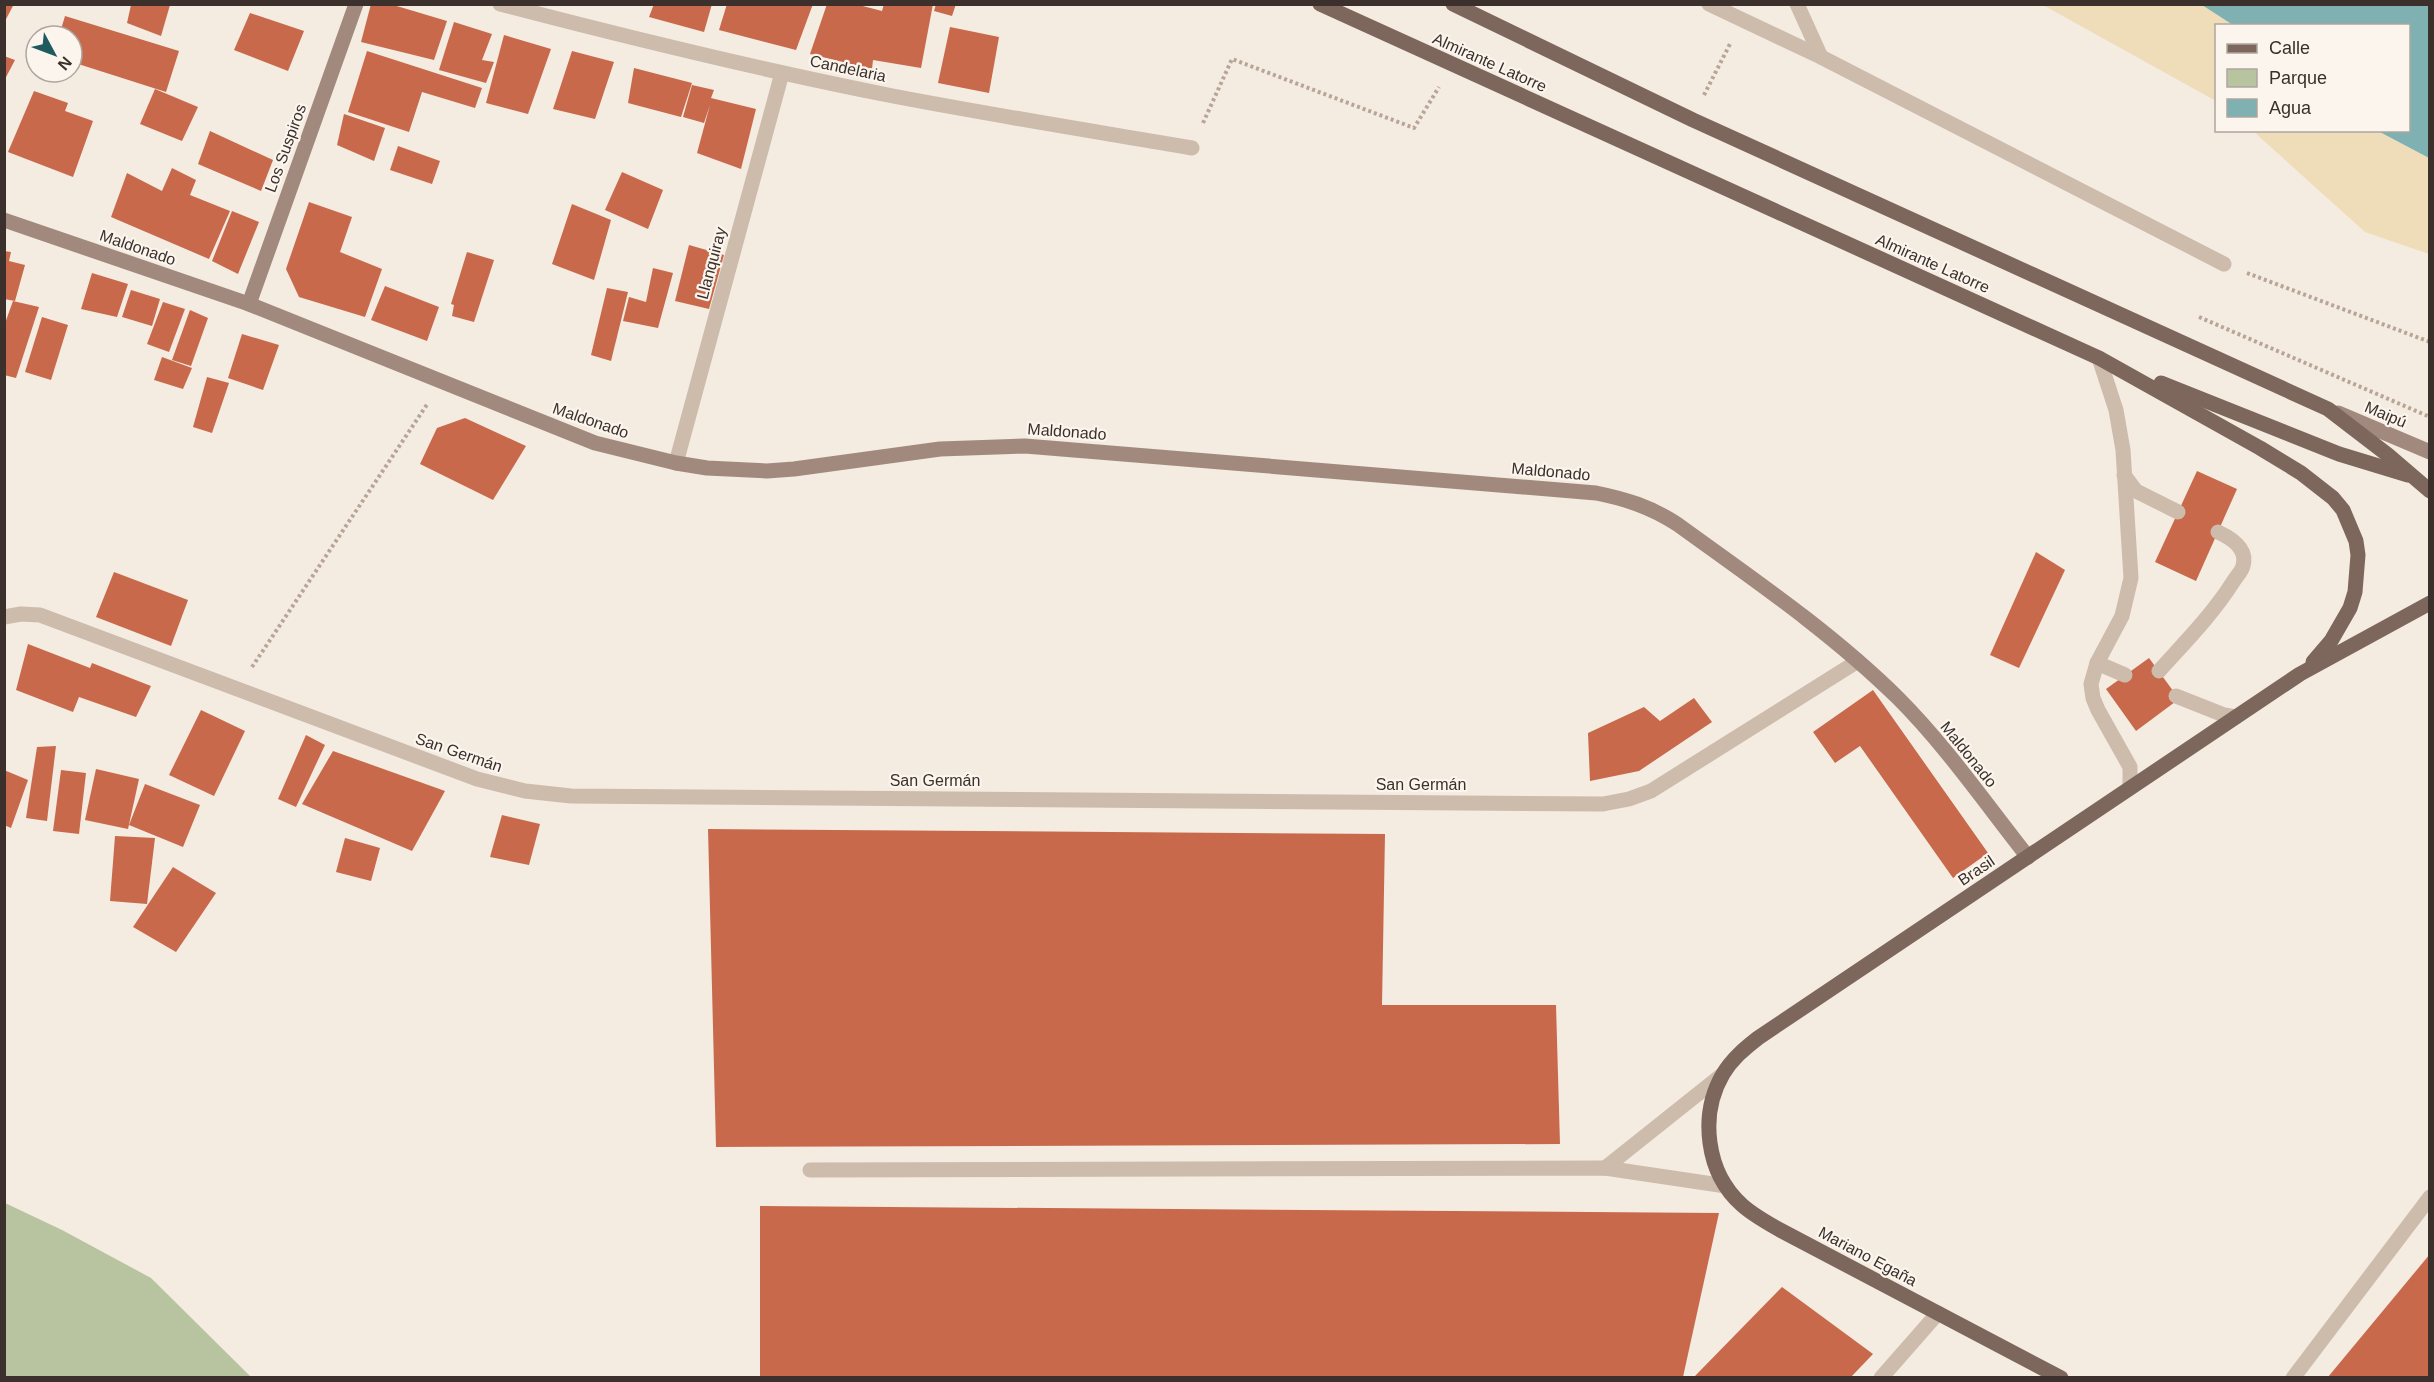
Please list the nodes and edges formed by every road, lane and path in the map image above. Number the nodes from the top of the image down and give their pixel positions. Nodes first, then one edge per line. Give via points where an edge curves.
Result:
1 (356, 4) edge
2 (500, 4) edge
3 (1320, 4) edge
4 (1453, 4) edge
5 (1709, 4) edge
6 (1797, 4) edge
7 (1742, 21) junction
8 (1821, 57) junction
9 (1452, 65) junction
10 (782, 73) junction
11 (1704, 95) dead end
12 (1202, 127) dead end
13 (1192, 148) dead end
14 (4, 220) edge
15 (2224, 264) joint
16 (249, 304) junction
17 (2430, 342) edge
18 (2099, 358) junction
19 (442, 382) junction
20 (2328, 409) junction
21 (2430, 452) edge
22 (676, 463) junction
23 (2124, 475) junction
24 (2414, 477) junction
25 (2430, 481) edge
26 (2430, 491) edge
27 (2178, 512) dead end
28 (2218, 532) dead end
29 (2430, 603) edge
30 (4, 616) edge
31 (1858, 661) junction
32 (2097, 663) junction
33 (2158, 671) dead end
34 (2300, 674) junction
35 (2125, 675) dead end
36 (237, 690) junction
37 (2176, 696) dead end
38 (2236, 717) junction
39 (2130, 788) junction
40 (2028, 856) junction
41 (1723, 1074) junction
42 (1709, 1123) joint
43 (1605, 1168) junction
44 (810, 1170) dead end
45 (1726, 1186) junction
46 (2430, 1197) edge
47 (1938, 1313) junction
48 (1881, 1377) edge
49 (2061, 1377) edge
50 (2293, 1377) edge

1 - 16 street, Los Suspiros
2 - 10 street, Candelaria
3 - 9 main road, Almirante Latorre
4 - 20 main road, Almirante Latorre via 1693,120
5 - 7 street
6 - 8 street
7 - 8 street
7 - 11 path
8 - 15 street
9 - 12 path via 1414,128 1232,59
9 - 18 main road, Almirante Latorre
10 - 13 street, Candelaria
10 - 22 street, Llanquiray
14 - 16 street, Maldonado
15 - 17 path
16 - 19 street, Maldonado
18 - 23 street via 2116,410
18 - 24 main road via 2339,454
18 - 34 main road, Almirante Latorre via 2276,458 2317,484 2343,510 2356,541 2355,592 2342,625 2318,658
19 - 22 street, Maldonado via 595,443
19 - 36 path
20 - 21 street, Maipú
20 - 24 main road, Almirante Latorre
22 - 31 street, Maldonado via 708,468 794,470 940,449 1025,446 1608,495 1642,505 1677,524
23 - 27 street via 2136,491
23 - 32 street via 2131,579 2114,634
24 - 25 street
24 - 26 main road, Almirante Latorre
28 - 33 street via 2238,544 2243,566 2216,609
29 - 34 main road
30 - 36 street, San Germán via 39,615
31 - 36 street, San Germán via 1659,787 1603,804 548,794 477,779
31 - 40 street, Maldonado via 1931,735
32 - 35 street
32 - 39 street via 2091,684 2093,698 2130,767
34 - 38 main road, Brasil
37 - 38 street
38 - 39 main road, Brasil
39 - 40 main road, Brasil
40 - 41 main road, Brasil via 1758,1038 1738,1054
41 - 42 main road, Brasil via 1713,1098
41 - 43 street
42 - 45 main road, Mariano Egaña via 1710,1145
43 - 44 street
43 - 45 street
45 - 47 main road, Mariano Egaña via 1758,1218
46 - 50 street
47 - 48 street
47 - 49 main road, Mariano Egaña

